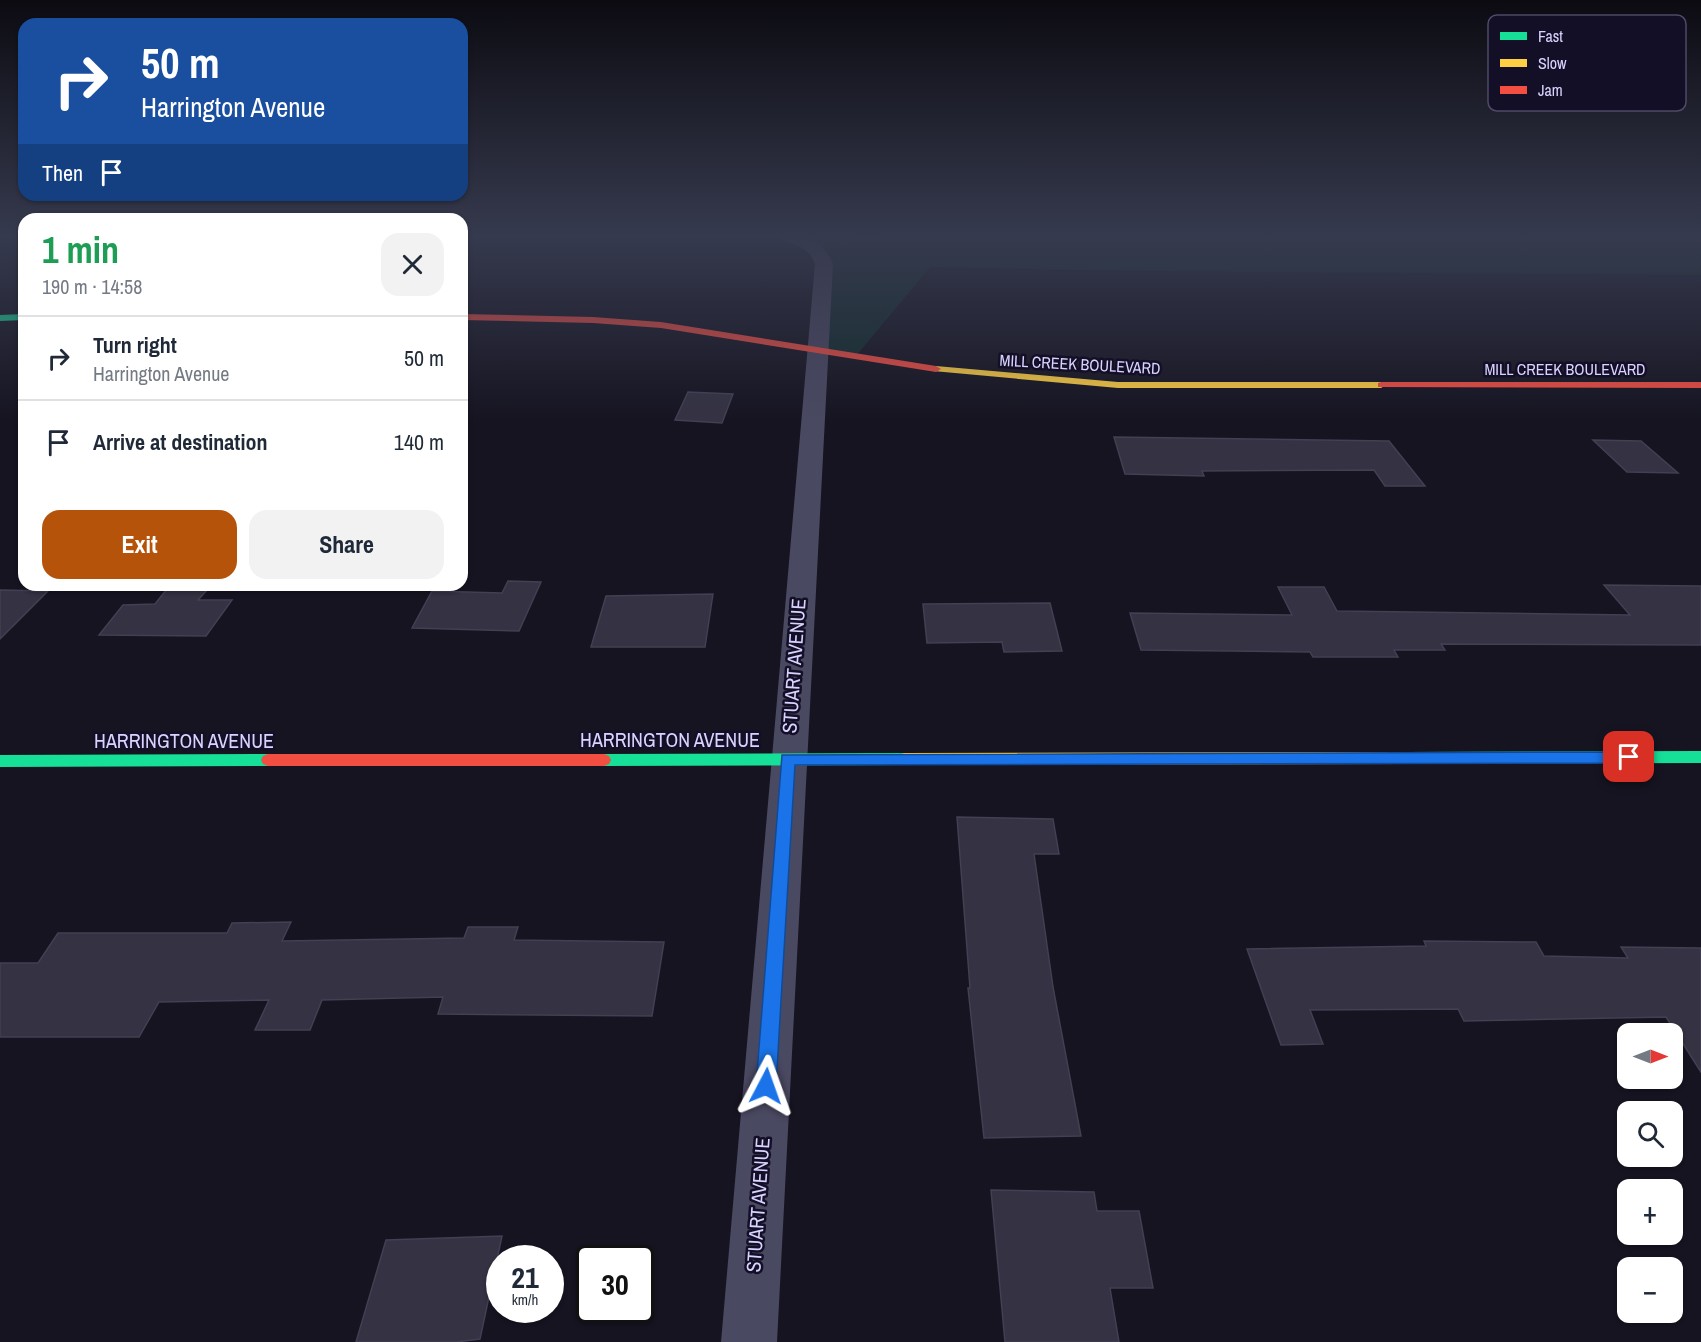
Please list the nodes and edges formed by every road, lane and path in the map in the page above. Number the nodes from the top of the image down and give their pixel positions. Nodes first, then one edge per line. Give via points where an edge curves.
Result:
1 (821, 297) edge
2 (18, 317) edge
3 (468, 317) edge
4 (0, 318) edge
5 (817, 349) junction
6 (1701, 385) edge
7 (1701, 757) edge
8 (788, 759) junction
9 (0, 761) edge
10 (748, 1342) edge

1 - 5 street, STUART AVENUE
2 - 4 street
3 - 5 street, MILL CREEK BOULEVARD via 661,325
5 - 6 street, MILL CREEK BOULEVARD via 968,373 1118,385
5 - 8 street, STUART AVENUE
7 - 8 street, HARRINGTON AVENUE
8 - 9 street, HARRINGTON AVENUE
8 - 10 street, STUART AVENUE

